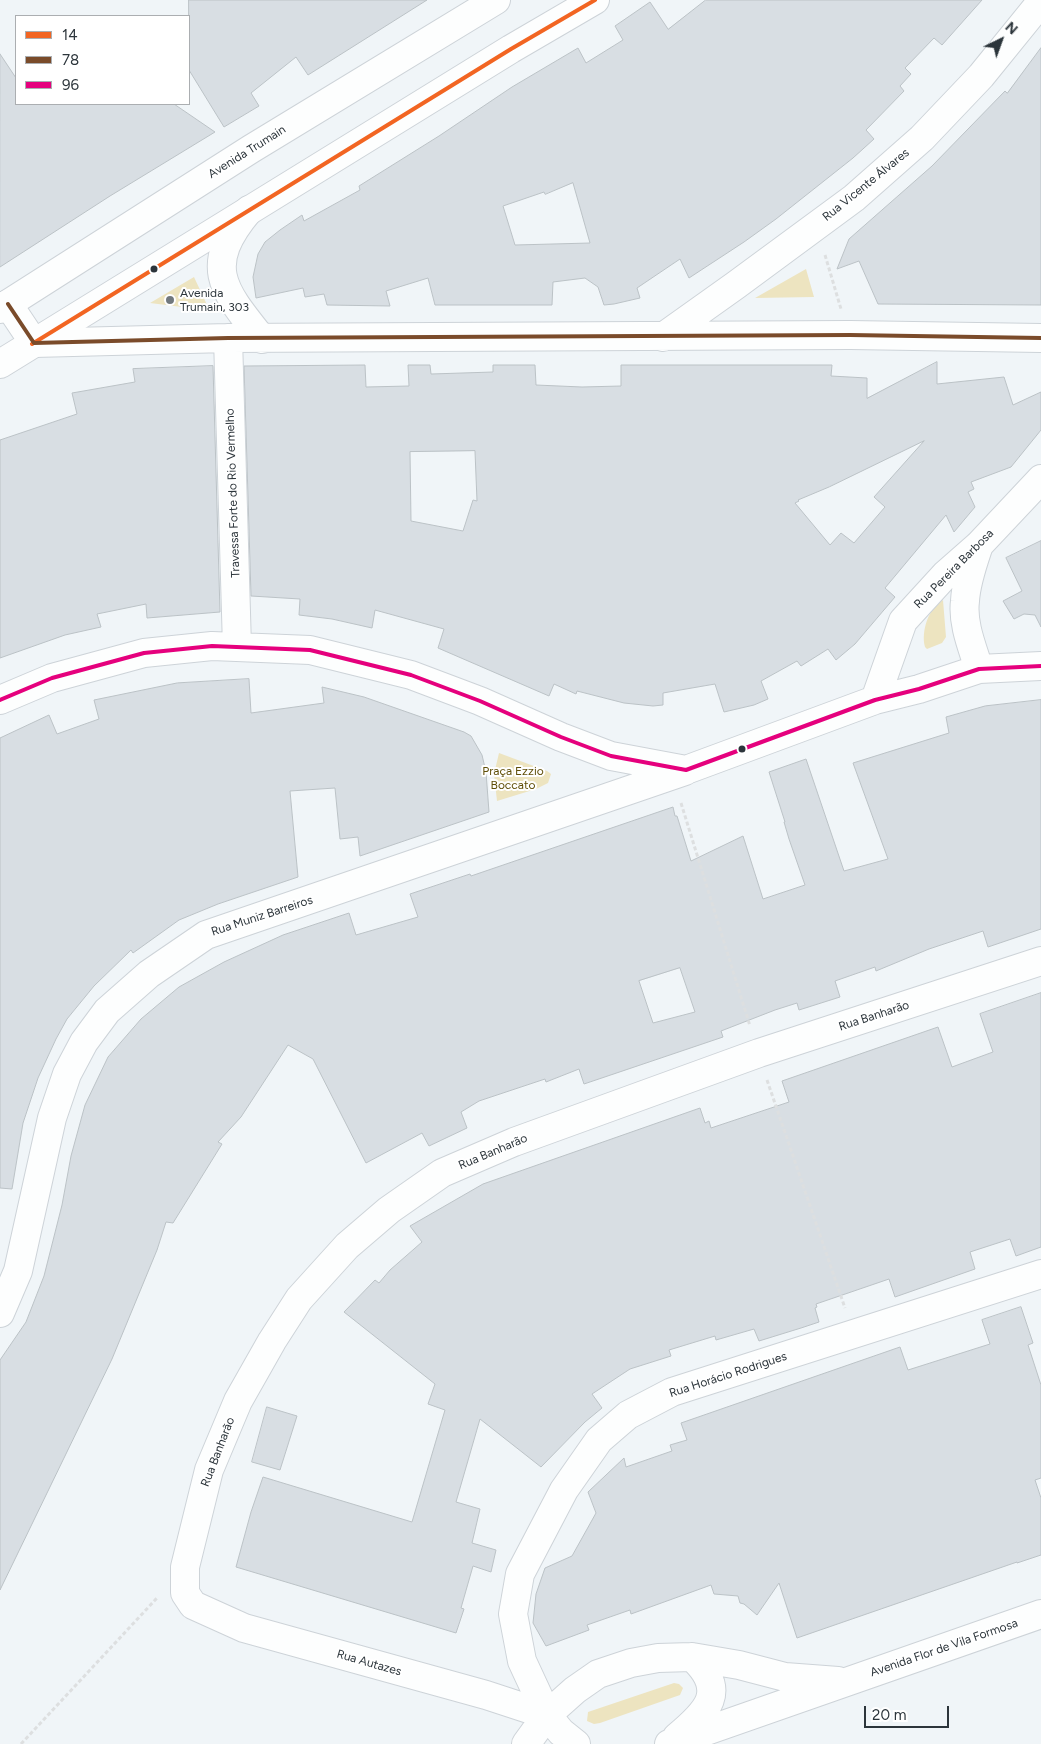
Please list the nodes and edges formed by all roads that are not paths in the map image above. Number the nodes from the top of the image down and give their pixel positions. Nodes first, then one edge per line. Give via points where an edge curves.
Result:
1 (496, 0) edge
2 (595, 0) edge
3 (1041, 2) edge
4 (249, 210) junction
5 (4, 306) edge
6 (663, 337) junction
7 (228, 338) junction
8 (262, 339) junction
9 (1038, 341) edge
10 (34, 343) junction
11 (0, 364) edge
12 (1041, 479) edge
13 (978, 545) junction
14 (237, 647) junction
15 (1041, 666) edge
16 (979, 670) junction
17 (0, 700) edge
18 (875, 700) junction
19 (686, 770) junction
20 (1041, 961) edge
21 (1041, 1274) edge
22 (0, 1313) edge
23 (193, 1605) joint
24 (1041, 1614) edge
25 (692, 1657) junction
26 (846, 1682) junction
27 (547, 1715) junction
28 (526, 1744) edge
29 (576, 1744) edge
30 (669, 1744) edge

1 - 5 street, Avenida Trumain via 252,148
2 - 4 street
3 - 6 street, Rua Vicente Álvares via 981,76 922,138 854,198
4 - 8 street via 225,246 221,273 227,293
4 - 10 street
5 - 10 street
6 - 8 street
6 - 9 street via 850,336
7 - 8 street
7 - 10 street
7 - 14 street, Travessa Forte do Rio Vermelho
10 - 11 street
12 - 13 street, Rua Pereira Barbosa
13 - 16 street via 964,603
13 - 18 street, Rua Pereira Barbosa via 903,621
14 - 17 street via 212,646 144,653 52,678
14 - 19 street via 310,650 411,675 610,756
15 - 16 street
16 - 18 street
18 - 19 street
19 - 22 street, Rua Muniz Barreiros via 206,935 148,974 107,1011 84,1042 67,1074 52,1118 18,1271
20 - 23 street, Rua Banharão via 759,1054 514,1142 442,1173 388,1210 347,1246 299,1299 238,1401 209,1470 185,1568 185,1593
21 - 27 street, Rua Horácio Rodrigues via 672,1392 621,1421 600,1440 564,1490 520,1574 513,1614 522,1661
23 - 27 street, Rua Autazes via 244,1628
24 - 26 street, Avenida Flor de Vila Formosa
25 - 26 street, Avenida Flor de Vila Formosa via 785,1676
25 - 27 street, Avenida Flor de Vila Formosa via 631,1662 598,1674
25 - 30 street via 710,1680 711,1698 699,1719
26 - 30 street, Avenida Flor de Vila Formosa
27 - 28 street, Avenida Flor de Vila Formosa
27 - 29 street

